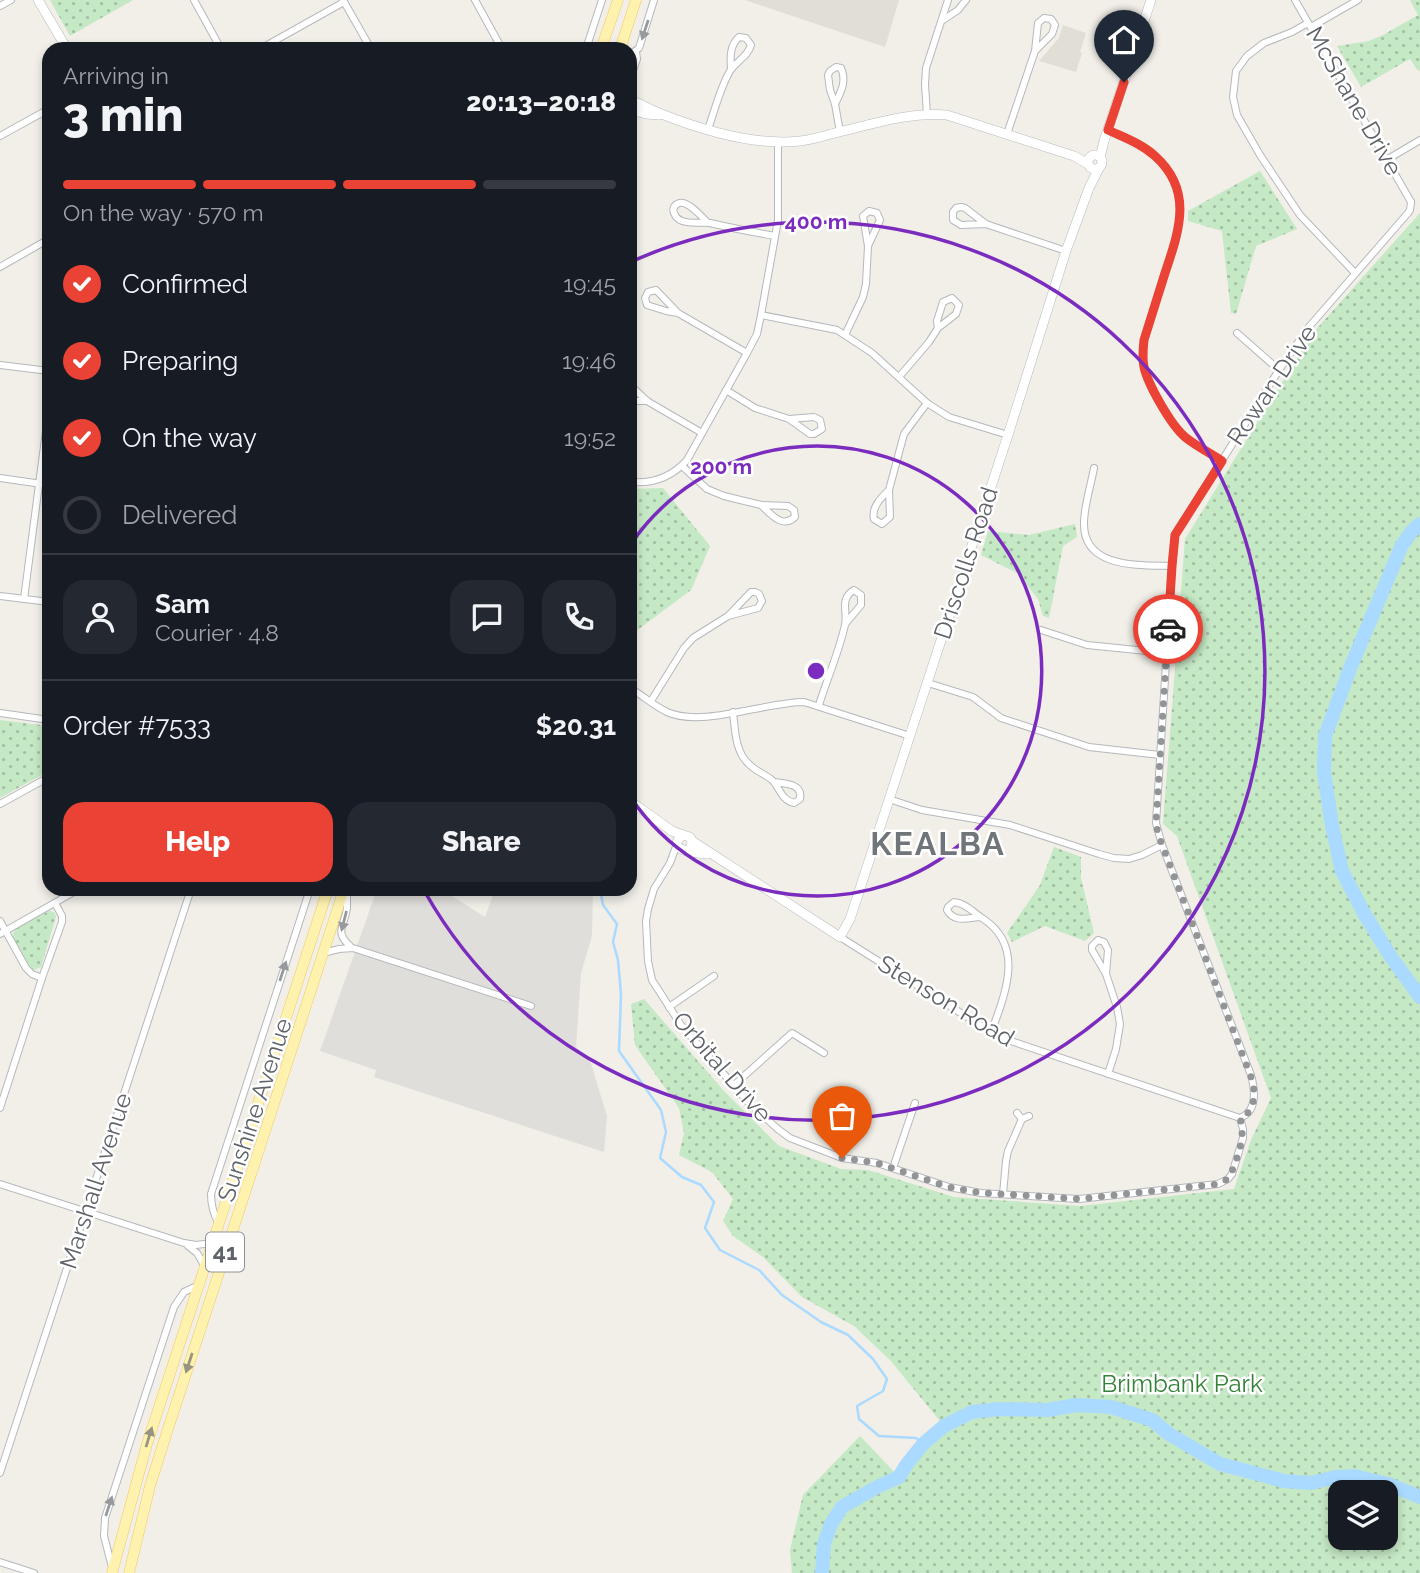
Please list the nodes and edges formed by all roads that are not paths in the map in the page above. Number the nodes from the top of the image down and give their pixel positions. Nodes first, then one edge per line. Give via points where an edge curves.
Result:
1 (11, 0) edge
2 (38, 0) edge
3 (194, 0) edge
4 (602, 0) edge
5 (618, 0) edge
6 (636, 0) edge
7 (654, 0) edge
8 (948, 0) edge
9 (966, 0) edge
10 (1151, 0) edge
11 (1295, 0) edge
12 (1358, 0) edge
13 (343, 1) edge
14 (479, 2) edge
15 (0, 6) edge
16 (943, 20) junction
17 (1310, 25) junction
18 (62, 42) edge
19 (217, 42) edge
20 (272, 42) edge
21 (366, 42) edge
22 (499, 42) edge
23 (588, 42) edge
24 (603, 42) edge
25 (622, 42) edge
26 (637, 50) edge
27 (1035, 51) junction
28 (731, 68) junction
29 (637, 102) edge
30 (835, 104) junction
31 (637, 112) edge
32 (42, 113) edge
33 (927, 114) junction
34 (662, 115) junction
35 (708, 129) junction
36 (1108, 130) junction
37 (840, 132) junction
38 (1007, 134) junction
39 (0, 136) edge
40 (1420, 140) edge
41 (778, 142) junction
42 (1388, 159) junction
43 (1094, 161) junction
44 (1420, 199) edge
45 (1411, 202) junction
46 (708, 223) junction
47 (985, 224) junction
48 (775, 236) junction
49 (42, 243) edge
50 (869, 246) junction
51 (1066, 251) junction
52 (0, 267) edge
53 (1355, 273) junction
54 (678, 313) junction
55 (761, 315) junction
56 (938, 328) junction
57 (1237, 333) dead end
58 (845, 335) junction
59 (747, 353) junction
60 (0, 365) edge
61 (42, 370) edge
62 (1279, 370) junction
63 (899, 377) junction
64 (726, 390) junction
65 (637, 392) edge
66 (637, 401) edge
67 (647, 401) junction
68 (927, 403) junction
69 (789, 419) junction
70 (702, 433) junction
71 (1008, 435) junction
72 (42, 460) edge
73 (1222, 461) junction
74 (682, 466) junction
75 (1094, 468) dead end
76 (0, 478) edge
77 (39, 483) junction
78 (637, 483) edge
79 (42, 484) edge
80 (889, 490) junction
81 (761, 505) junction
82 (1172, 566) junction
83 (0, 596) edge
84 (24, 599) junction
85 (42, 601) edge
86 (728, 616) junction
87 (846, 623) junction
88 (1041, 630) dead end
89 (1167, 653) junction
90 (928, 683) junction
91 (637, 692) edge
92 (651, 701) junction
93 (819, 705) junction
94 (733, 712) junction
95 (0, 713) edge
96 (42, 719) edge
97 (909, 736) junction
98 (1160, 755) junction
99 (42, 781) edge
100 (774, 782) dead end
101 (889, 799) junction
102 (0, 804) edge
103 (637, 806) edge
104 (683, 844) junction
105 (1162, 845) junction
106 (67, 896) edge
107 (189, 896) edge
108 (308, 896) edge
109 (326, 896) edge
110 (343, 896) edge
111 (346, 896) edge
112 (55, 903) junction
113 (980, 917) junction
114 (0, 921) edge
115 (3, 932) edge
116 (313, 933) junction
117 (840, 937) junction
118 (352, 948) junction
119 (323, 954) junction
120 (1106, 974) junction
121 (714, 976) dead end
122 (42, 978) junction
123 (531, 1006) dead end
124 (669, 1007) junction
125 (991, 1033) junction
126 (824, 1053) dead end
127 (289, 1056) junction
128 (1108, 1074) junction
129 (734, 1085) junction
130 (915, 1103) dead end
131 (0, 1108) edge
132 (1023, 1116) dead end
133 (1240, 1118) junction
134 (251, 1123) junction
135 (892, 1168) junction
136 (0, 1184) edge
137 (1003, 1194) junction
138 (85, 1212) junction
139 (218, 1222) junction
140 (212, 1242) junction
141 (184, 1243) junction
142 (225, 1251) junction
143 (204, 1265) junction
144 (197, 1286) junction
145 (183, 1331) junction
146 (0, 1473) edge
147 (140, 1525) junction
148 (0, 1562) edge
149 (34, 1573) edge
150 (116, 1573) edge
151 (129, 1573) edge

1 - 15 street
2 - 18 street
3 - 19 street
4 - 23 street
5 - 24 main road
6 - 25 main road
7 -> 26 street
8 - 16 street
9 - 16 street
10 - 36 street, Driscolls Road
11 - 17 street, McShane Drive
12 - 17 street
13 - 20 street
13 - 21 street
14 - 22 street
16 - 33 street via 926,68
17 - 42 street, McShane Drive
17 - 53 street via 1264,43 1247,57 1236,71 1233,97 1237,115 1300,215
27 - 27 street via 1038,23 1051,19 1055,25 1052,34
27 - 38 street
28 - 28 street via 733,45 739,37 746,38 751,49
28 - 35 street
29 - 34 street
30 - 30 street via 828,75 836,67 844,76
30 - 37 street
31 - 34 street
32 - 39 street
33 - 37 street
33 - 38 street via 947,115
34 - 35 street
35 - 41 street
36 - 43 street, Driscolls Road
36 - 73 street via 1156,157 1177,192 1178,232 1144,340 1144,369 1178,430
37 - 41 street
38 - 43 street
40 - 42 street
41 - 48 street
42 - 45 street, McShane Drive
43 - 51 street, Driscolls Road
44 - 45 street
45 - 53 street, Rowan Drive via 1408,213
46 - 46 street via 679,220 673,209 684,203
46 - 48 street
47 - 47 street via 961,225 953,220 953,212 965,208
47 - 51 street
48 - 55 street
49 - 52 street
50 - 50 street via 863,220 869,211 877,213 880,220
50 - 58 street via 863,297
51 - 71 street, Driscolls Road
53 - 62 street, Rowan Drive
54 - 54 street via 647,305 648,292 656,290
54 - 59 street
55 - 58 street
55 - 59 street
56 - 56 street via 943,303 956,300 956,314
56 - 63 street
57 - 62 street
58 - 63 street
59 - 64 street
60 - 61 street
62 - 73 street, Rowan Drive
63 - 68 street
64 - 69 street via 755,408
64 - 70 street
65 - 67 street
66 - 67 street
67 - 70 street
68 - 71 street via 949,417
68 - 80 street via 904,434
69 - 69 street via 814,417 822,429 810,433
70 - 74 street
71 - 90 street, Driscolls Road
72 - 77 street
73 - 82 street, Rowan Drive via 1175,535
74 - 78 street via 659,480
74 - 81 street via 707,489
75 - 82 street via 1084,521 1092,547 1117,563
76 - 77 street
77 - 79 street
77 - 84 street
80 - 80 street via 890,517 879,523 873,510
81 - 81 street via 788,506 795,517 784,523
82 - 89 street, Rowan Drive
83 - 84 street
84 - 85 street
86 - 86 street via 751,592 760,597 758,608
86 - 92 street via 693,638
87 - 87 street via 846,596 854,590 861,596 861,605
87 - 93 street
88 - 89 street via 1087,645
89 - 98 street, Rowan Drive
90 - 97 street, Driscolls Road
90 - 98 street via 973,697 1001,718 1089,747
91 - 92 street
92 - 94 street via 685,717
93 - 94 street via 786,702
93 - 97 street
94 - 100 street via 741,754
95 - 96 street
97 - 101 street, Driscolls Road
98 - 105 street, Rowan Drive via 1156,823
99 - 102 street
101 - 105 street via 922,810 1010,825 1114,858 1129,859
101 - 117 street, Driscolls Road
103 - 104 street, Stenson Road
104 - 117 street, Stenson Road via 712,855
104 - 124 street, Orbital Drive via 654,889 646,921 652,980
105 - 133 street, Rowan Drive via 1251,1075 1253,1103
106 - 112 street
107 - 138 street, Marshall Avenue
139 -> 108 street via 211,1194
109 - 116 main road, Sunshine Avenue / 41
110 - 119 main road, Sunshine Avenue / 41
111 -> 118 street via 341,932
112 - 115 street
112 - 122 street via 62,922
113 - 113 street via 957,919 947,910 958,902
113 - 125 street via 999,933 1010,968
114 - 115 street
115 - 122 street via 26,968
116 - 119 main road
116 - 134 main road, Sunshine Avenue / 41
117 - 125 street, Stenson Road
118 - 119 street
118 - 123 street
119 - 127 main road, Sunshine Avenue / 41
120 - 120 street via 1091,950 1098,940 1108,950
120 - 128 street via 1120,1024
121 - 124 street
122 - 131 street
124 - 129 street, Orbital Drive
125 - 128 street, Stenson Road
126 - 129 street via 792,1033
127 - 134 main road via 279,1060
127 - 142 main road, Sunshine Avenue / 41
128 - 133 street, Stenson Road
129 - 135 street, Orbital Drive via 790,1138 842,1158
130 - 135 street
132 - 137 street via 1008,1151
133 - 137 street, Orbital Drive via 1243,1138 1231,1174 1218,1184 1079,1199
134 - 139 main road, Sunshine Avenue / 41
135 - 137 street, Orbital Drive via 949,1187
136 - 138 street
138 - 141 street
138 - 146 street, Marshall Avenue
139 - 140 main road, Sunshine Avenue / 41
140 - 141 street
140 - 143 main road, Sunshine Avenue / 41
141 - 143 street
142 - 145 main road via 196,1322
142 -> 147 main road, Sunshine Avenue / 41
143 - 144 main road, Sunshine Avenue / 41
144 - 145 main road, Sunshine Avenue / 41
150 -> 144 street via 104,1536 104,1518 174,1307 184,1292
150 -> 145 main road, Sunshine Avenue / 41 via 147,1444
147 - 150 main road
147 - 151 main road, Sunshine Avenue / 41
148 - 149 street

